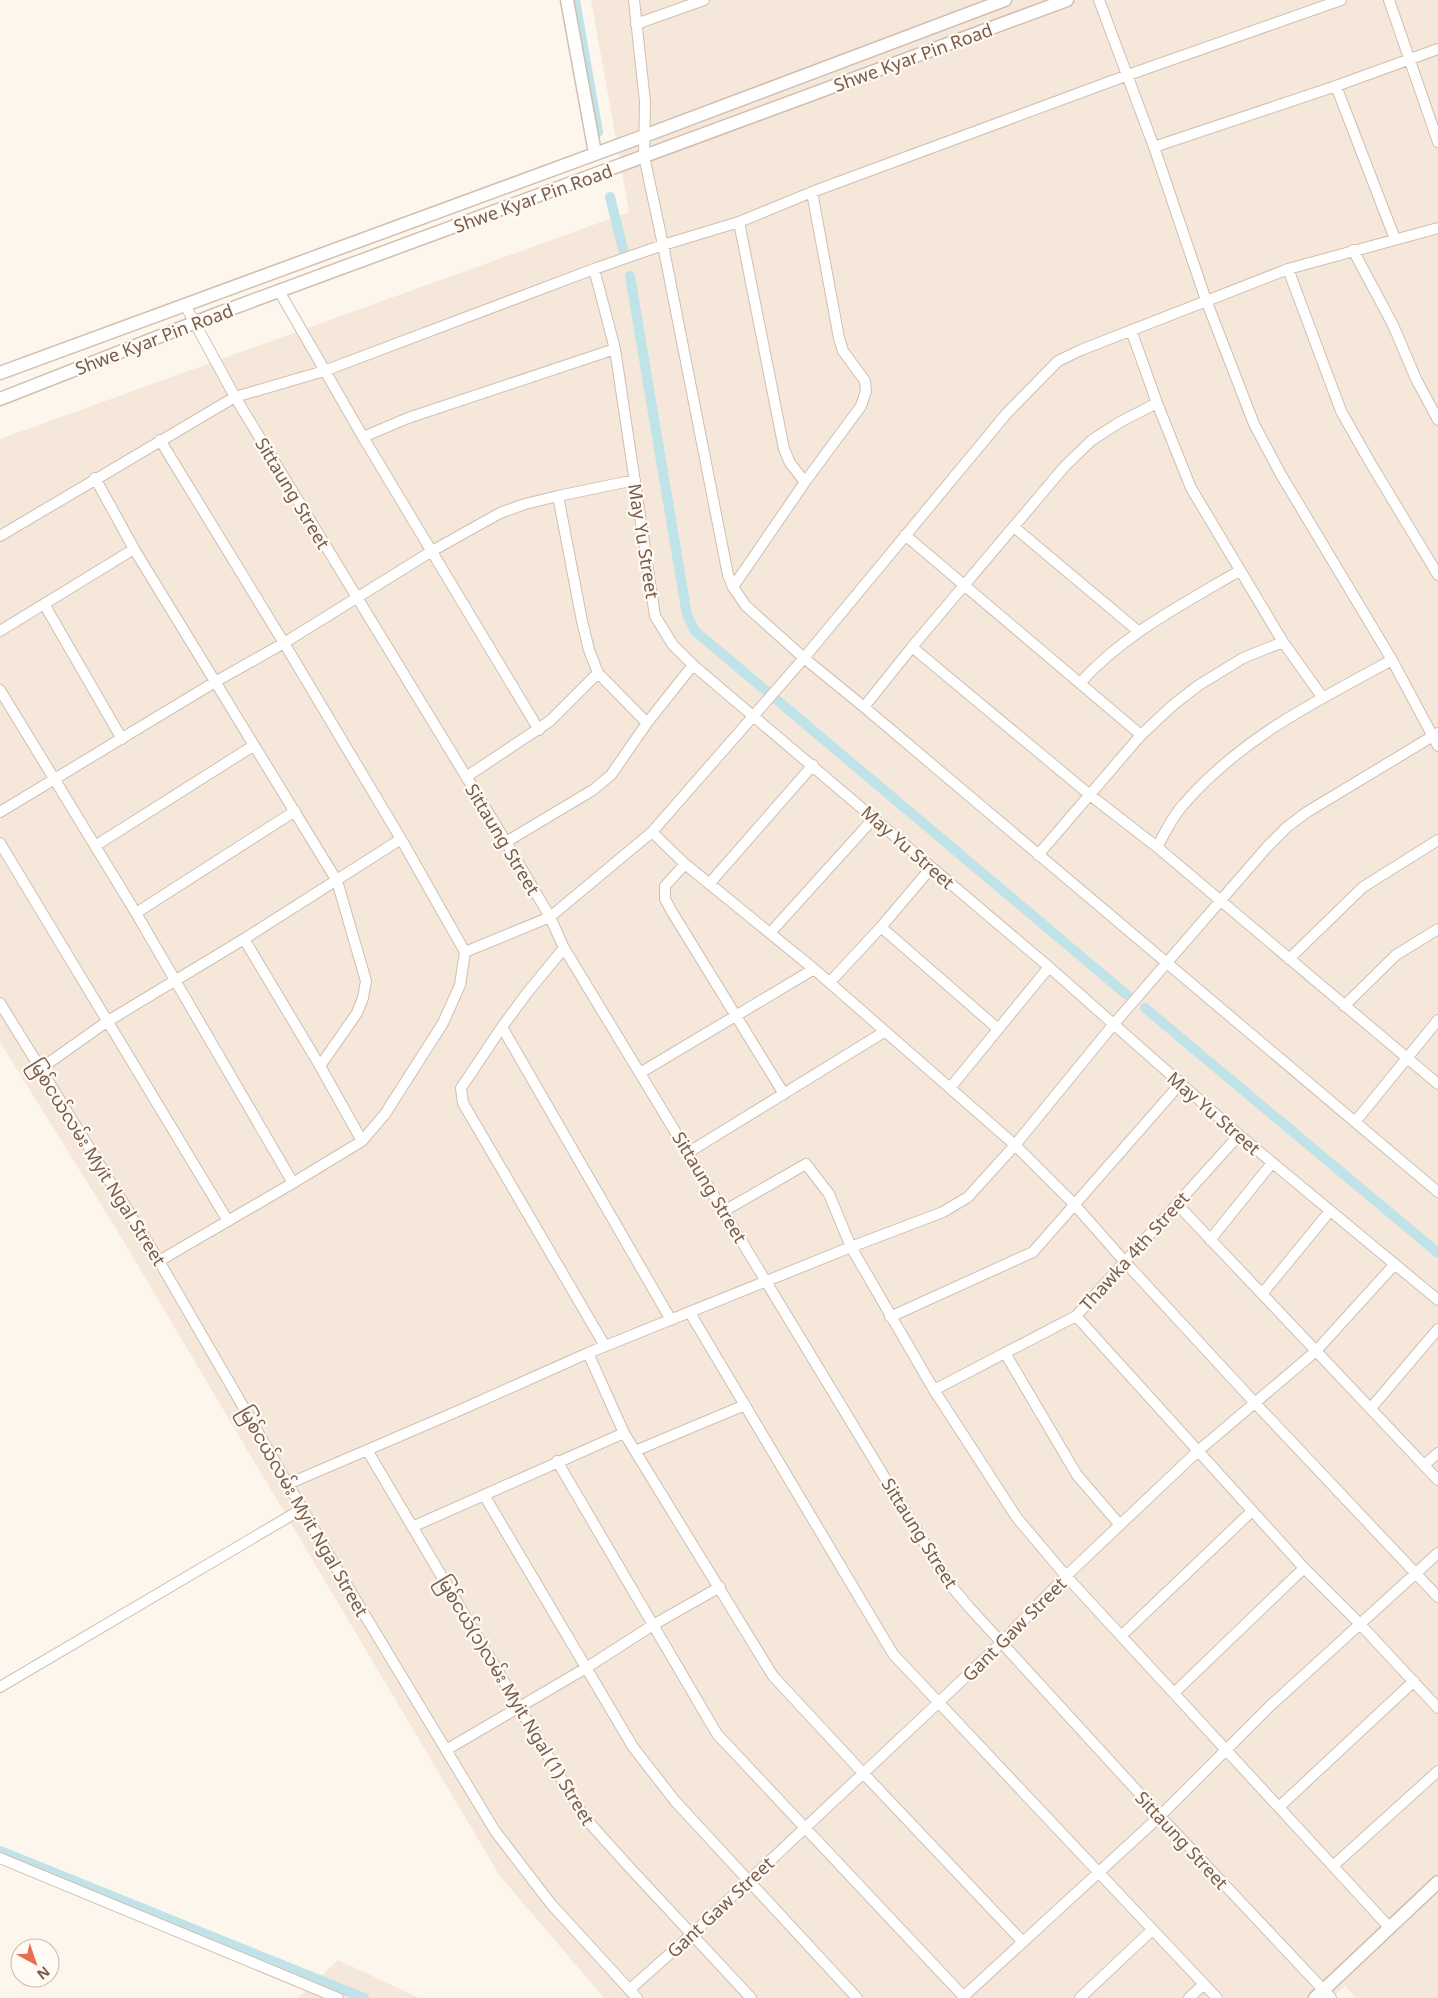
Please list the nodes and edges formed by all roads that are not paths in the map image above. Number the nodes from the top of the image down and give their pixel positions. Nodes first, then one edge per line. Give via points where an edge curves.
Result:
1 (567, 0) edge
2 (634, 0) edge
3 (704, 0) edge
4 (1004, 0) edge
5 (1068, 0) edge
6 (1099, 0) edge
7 (1341, 0) edge
8 (1388, 0) edge
9 (636, 24) junction
10 (1438, 49) edge
11 (1409, 58) junction
12 (1128, 75) junction
13 (1336, 86) junction
14 (644, 136) junction
15 (1438, 142) edge
16 (1154, 147) junction
17 (595, 153) junction
18 (644, 156) junction
19 (812, 192) junction
20 (739, 222) junction
21 (1438, 228) edge
22 (1395, 239) junction
23 (663, 245) junction
24 (1353, 250) junction
25 (594, 269) junction
26 (1288, 269) junction
27 (278, 291) junction
28 (1206, 300) junction
29 (185, 305) junction
30 (194, 323) junction
31 (1131, 330) junction
32 (615, 349) junction
33 (324, 371) junction
34 (0, 373) edge
35 (235, 397) junction
36 (0, 399) edge
37 (1157, 402) junction
38 (1438, 420) edge
39 (363, 437) junction
40 (160, 440) junction
41 (96, 478) junction
42 (634, 480) junction
43 (805, 482) junction
44 (558, 496) junction
45 (1014, 527) junction
46 (905, 535) junction
47 (0, 536) edge
48 (134, 548) junction
49 (432, 551) junction
50 (1239, 571) junction
51 (1438, 575) edge
52 (965, 586) junction
53 (733, 587) junction
54 (358, 598) junction
55 (44, 604) junction
56 (0, 631) edge
57 (1138, 631) junction
58 (1283, 642) junction
59 (284, 643) junction
60 (912, 647) junction
61 (804, 658) junction
62 (1392, 660) junction
63 (693, 665) junction
64 (598, 673) junction
65 (215, 682) junction
66 (1080, 683) junction
67 (0, 690) edge
68 (1323, 698) junction
69 (864, 707) junction
70 (752, 716) junction
71 (647, 723) junction
72 (539, 730) junction
73 (1435, 734) edge
74 (1142, 735) junction
75 (122, 739) junction
76 (253, 746) junction
77 (1438, 746) edge
78 (813, 765) junction
79 (466, 777) junction
80 (54, 778) junction
81 (1090, 795) junction
82 (295, 811) junction
83 (0, 812) edge
84 (874, 818) junction
85 (652, 832) junction
86 (401, 839) junction
87 (1438, 840) edge
88 (506, 842) junction
89 (0, 844) edge
90 (95, 846) junction
91 (1157, 847) junction
92 (1038, 855) junction
93 (685, 864) junction
94 (931, 868) junction
95 (337, 881) junction
96 (709, 884) junction
97 (1221, 901) junction
98 (136, 913) junction
99 (550, 917) junction
100 (882, 927) junction
101 (1438, 929) edge
102 (770, 933) junction
103 (244, 939) junction
104 (564, 948) junction
105 (465, 952) junction
106 (1289, 959) junction
107 (1167, 963) junction
108 (1049, 967) junction
109 (814, 969) junction
110 (175, 980) junction
111 (830, 982) junction
112 (0, 1003) edge
113 (1344, 1006) junction
114 (735, 1016) junction
115 (1438, 1020) edge
116 (108, 1021) junction
117 (1113, 1025) junction
118 (502, 1027) junction
119 (998, 1028) junction
120 (884, 1032) junction
121 (1407, 1056) junction
122 (320, 1066) junction
123 (40, 1069) junction
124 (640, 1073) junction
125 (1180, 1084) junction
126 (1438, 1084) edge
127 (950, 1088) junction
128 (784, 1094) junction
129 (1355, 1122) junction
130 (1239, 1135) junction
131 (362, 1140) junction
132 (1015, 1145) junction
133 (689, 1152) junction
134 (1272, 1163) junction
135 (293, 1183) junction
136 (1438, 1192) edge
137 (1074, 1204) junction
138 (1177, 1204) junction
139 (724, 1211) junction
140 (1330, 1211) junction
141 (228, 1221) junction
142 (1210, 1240) junction
143 (850, 1247) junction
144 (159, 1261) junction
145 (1125, 1262) junction
146 (1395, 1264) junction
147 (766, 1282) junction
148 (1262, 1294) junction
149 (1438, 1300) edge
150 (690, 1313) junction
151 (1076, 1316) junction
152 (890, 1317) junction
153 (671, 1320) junction
154 (1438, 1329) edge
155 (605, 1346) junction
156 (1316, 1351) junction
157 (588, 1353) junction
158 (1005, 1353) junction
159 (934, 1390) junction
160 (1255, 1403) junction
161 (745, 1405) junction
162 (1372, 1408) junction
163 (624, 1433) junction
164 (367, 1450) junction
165 (1198, 1451) junction
166 (635, 1452) junction
167 (1438, 1453) edge
168 (557, 1462) junction
169 (1424, 1465) junction
170 (1438, 1480) edge
171 (288, 1484) junction
172 (484, 1495) junction
173 (302, 1509) junction
174 (1252, 1511) junction
175 (1120, 1525) junction
176 (412, 1528) junction
177 (1438, 1553) edge
178 (1304, 1568) junction
179 (1416, 1573) junction
180 (1066, 1576) junction
181 (720, 1588) junction
182 (1438, 1597) edge
183 (1360, 1624) junction
184 (653, 1625) junction
185 (1120, 1636) junction
186 (1001, 1643) junction
187 (586, 1668) junction
188 (1414, 1681) junction
189 (0, 1687) edge
190 (1174, 1693) junction
191 (938, 1704) junction
192 (518, 1708) junction
193 (1438, 1708) edge
194 (446, 1750) junction
195 (1227, 1751) junction
196 (1438, 1770) edge
197 (863, 1773) junction
198 (1279, 1807) junction
199 (1160, 1816) junction
200 (804, 1828) junction
201 (0, 1858) edge
202 (1333, 1866) junction
203 (1098, 1871) junction
204 (749, 1881) junction
205 (1438, 1882) edge
206 (1389, 1927) junction
207 (1152, 1930) junction
208 (691, 1935) junction
209 (1023, 1942) junction
210 (1204, 1984) junction
211 (629, 1990) junction
212 (316, 1993) edge
213 (1323, 1995) edge
214 (964, 1997) edge
215 (338, 1998) edge
216 (637, 1998) edge
217 (751, 1998) edge
218 (857, 1998) edge
219 (1080, 1998) edge
220 (1189, 1998) edge
221 (1217, 1998) edge

1 - 17 street
2 - 9 street
3 - 9 street
4 - 14 street, Shwe Kyar Pin Road
5 - 18 street, Shwe Kyar Pin Road
6 - 12 street
7 - 12 street
8 - 11 street
9 - 14 street via 645,102
10 - 11 street
11 - 13 street
11 - 15 street
12 - 16 street
12 - 19 street
13 - 16 street
13 - 22 street
14 - 17 street, Shwe Kyar Pin Road
14 - 18 street
16 - 28 street
17 - 29 street, Shwe Kyar Pin Road
18 - 23 street
18 - 27 street, Shwe Kyar Pin Road
19 - 20 street
19 - 43 street via 839,338 843,351 865,382 866,391 861,406
20 - 23 street
20 - 43 street via 784,449
21 - 22 street
22 - 24 street
23 - 25 street
23 - 53 street
24 - 26 street
24 - 38 street
25 - 32 street, May Yu Street
25 - 33 street
26 - 28 street
26 - 51 street via 1341,411
27 - 30 street, Shwe Kyar Pin Road
27 - 33 street
28 - 31 street
28 - 62 street via 1266,448
29 - 30 street, Sittaung Street
29 - 34 street, Shwe Kyar Pin Road
30 - 35 street, Sittaung Street
30 - 36 street, Shwe Kyar Pin Road
31 - 37 street
31 - 46 street via 1058,361 1006,413
32 - 39 street via 408,418
32 - 42 street, May Yu Street
33 - 35 street
33 - 39 street
35 - 40 street
35 - 54 street, Sittaung Street
37 - 45 street via 1092,440 1065,466
37 - 50 street via 1191,488
39 - 49 street
40 - 41 street
40 - 59 street
41 - 47 street
41 - 48 street
42 - 44 street
42 - 63 street, May Yu Street via 655,616 673,645
43 - 53 street
44 - 49 street via 500,513
44 - 64 street via 582,621
45 - 52 street
45 - 57 street
46 - 52 street
46 - 61 street
48 - 55 street
48 - 65 street
49 - 54 street
49 - 72 street
50 - 57 street
50 - 58 street
52 - 60 street
52 - 66 street
53 - 61 street via 746,606
54 - 59 street
54 - 79 street, Sittaung Street
55 - 56 street
55 - 75 street
57 - 66 street via 1099,662
58 - 68 street
58 - 74 street via 1243,658 1198,685
59 - 65 street
59 - 86 street
60 - 69 street
60 - 81 street
61 - 69 street
61 - 70 street
62 - 68 street
62 - 73 street
63 - 70 street, May Yu Street
63 - 71 street
64 - 71 street
64 - 72 street
65 - 75 street
65 - 76 street
66 - 74 street
67 - 80 street
68 - 91 street via 1280,722 1229,758 1181,806
69 - 92 street
70 - 78 street, May Yu Street
70 - 85 street
71 - 88 street via 611,775 594,790
72 - 79 street
73 - 77 street
73 - 97 street via 1287,827
74 - 81 street
75 - 80 street
76 - 82 street
76 - 90 street
78 - 84 street, May Yu Street
78 - 96 street
79 - 88 street, Sittaung Street
80 - 83 street
80 - 90 street
81 - 91 street
81 - 92 street
82 - 95 street
82 - 98 street
84 - 94 street, May Yu Street
84 - 102 street
85 - 93 street
85 - 99 street
86 - 95 street
86 - 105 street
87 - 106 street via 1363,887
88 - 99 street, Sittaung Street
89 - 116 street
90 - 98 street
91 - 97 street
92 - 107 street
93 - 96 street
93 - 114 street via 665,886 665,899
94 - 100 street
94 - 108 street, May Yu Street
95 - 103 street
95 - 122 street via 366,981 357,1013
96 - 102 street
97 - 106 street
97 - 107 street
98 - 110 street
99 - 104 street, Sittaung Street
99 - 105 street
100 - 111 street
100 - 119 street
101 - 113 street via 1396,955
102 - 109 street
103 - 110 street
103 - 122 street
104 - 118 street
104 - 124 street, Sittaung Street
105 - 131 street via 460,985 443,1023 385,1114
106 - 113 street
107 - 117 street
107 - 129 street
108 - 117 street, May Yu Street
108 - 119 street
109 - 111 street
109 - 114 street
110 - 116 street
110 - 135 street
111 - 120 street
112 - 123 street, မြစ်ငယ်လမ်း Myit Ngal Street
113 - 121 street
114 - 124 street
114 - 128 street
115 - 121 street
116 - 123 street
116 - 141 street
117 - 125 street, May Yu Street
117 - 132 street
118 - 153 street
118 - 155 street via 462,1088 463,1103
119 - 127 street
120 - 127 street
120 - 128 street
121 - 126 street
121 - 129 street
122 - 131 street
123 - 144 street, မြစ်ငယ်လမ်း Myit Ngal Street
124 - 133 street, Sittaung Street
125 - 130 street, May Yu Street
125 - 137 street
127 - 132 street
128 - 133 street
129 - 136 street
130 - 134 street, May Yu Street
130 - 138 street, Thawka 4th Street
131 - 135 street
132 - 137 street
132 - 143 street via 968,1197 943,1212
133 - 139 street, Sittaung Street
134 - 140 street, May Yu Street
134 - 142 street
135 - 141 street
137 - 145 street
137 - 152 street via 1033,1252
138 - 142 street
138 - 145 street, Thawka 4th Street
139 - 143 street via 806,1164 829,1194
139 - 147 street, Sittaung Street
140 - 146 street, May Yu Street
140 - 148 street
141 - 144 street
142 - 148 street
143 - 147 street
143 - 152 street
144 - 171 street, မြစ်ငယ်လမ်း Myit Ngal Street
145 - 151 street, Thawka 4th Street
145 - 160 street
146 - 149 street, May Yu Street
146 - 156 street, Gant Gaw Street
147 - 150 street
147 - 186 street, Sittaung Street via 948,1582
148 - 156 street
150 - 153 street
150 - 161 street
151 - 158 street, Thawka 4th Street
151 - 165 street
152 - 159 street
153 - 155 street
154 - 162 street
155 - 157 street
156 - 160 street, Gant Gaw Street
156 - 162 street
157 - 163 street
157 - 164 street
158 - 159 street, Thawka 4th Street
158 - 175 street via 1077,1475
159 - 180 street via 1017,1518
160 - 165 street, Gant Gaw Street
160 - 179 street
161 - 166 street
161 - 191 street via 893,1654
162 - 169 street
163 - 166 street
163 - 168 street
164 - 171 street
164 - 176 street, မြစ်ငယ်(၁)လမ်း Myit Ngal (1) Street
165 - 174 street
165 - 175 street, Gant Gaw Street
166 - 181 street
167 - 169 street
168 - 172 street
168 - 184 street
169 - 170 street
171 - 173 street, မြစ်ငယ်လမ်း Myit Ngal Street
172 - 176 street
172 - 187 street
173 - 189 street
173 - 194 street, မြစ်ငယ်လမ်း Myit Ngal Street
174 - 178 street
174 - 185 street
175 - 180 street, Gant Gaw Street
176 - 192 street, မြစ်ငယ်(၁)လမ်း Myit Ngal (1) Street
177 - 179 street
178 - 183 street
178 - 190 street
179 - 182 street
179 - 183 street
180 - 185 street
180 - 186 street, Gant Gaw Street
181 - 184 street
181 - 197 street via 773,1676
183 - 188 street
183 - 195 street via 1270,1706
184 - 187 street
184 - 200 street via 717,1734
185 - 190 street
186 - 191 street, Gant Gaw Street
186 - 199 street, Sittaung Street
187 - 192 street
187 - 204 street via 653,1774
188 - 193 street
188 - 198 street
190 - 195 street
191 - 197 street, Gant Gaw Street
191 - 203 street
192 - 194 street
192 - 208 street, မြစ်ငယ်(၁)လမ်း Myit Ngal (1) Street via 580,1810
194 - 211 street, မြစ်ငယ်လမ်း Myit Ngal Street via 495,1831 528,1876
195 - 198 street
195 - 199 street
196 - 202 street
197 - 200 street, Gant Gaw Street
197 - 209 street
198 - 202 street
199 - 203 street
199 - 213 street, Sittaung Street
200 - 204 street, Gant Gaw Street
200 - 214 street
201 - 212 street
202 - 206 street
203 - 207 street
203 - 209 street
204 - 208 street, Gant Gaw Street
204 - 218 street
205 - 206 street
206 - 213 street
207 - 210 street
207 - 219 street
208 - 211 street, Gant Gaw Street
208 - 217 street, မြစ်ငယ်(၁)လမ်း Myit Ngal (1) Street
209 - 214 street
210 - 220 street
210 - 221 street
211 - 216 street, မြစ်ငယ်လမ်း Myit Ngal Street
212 - 215 street

